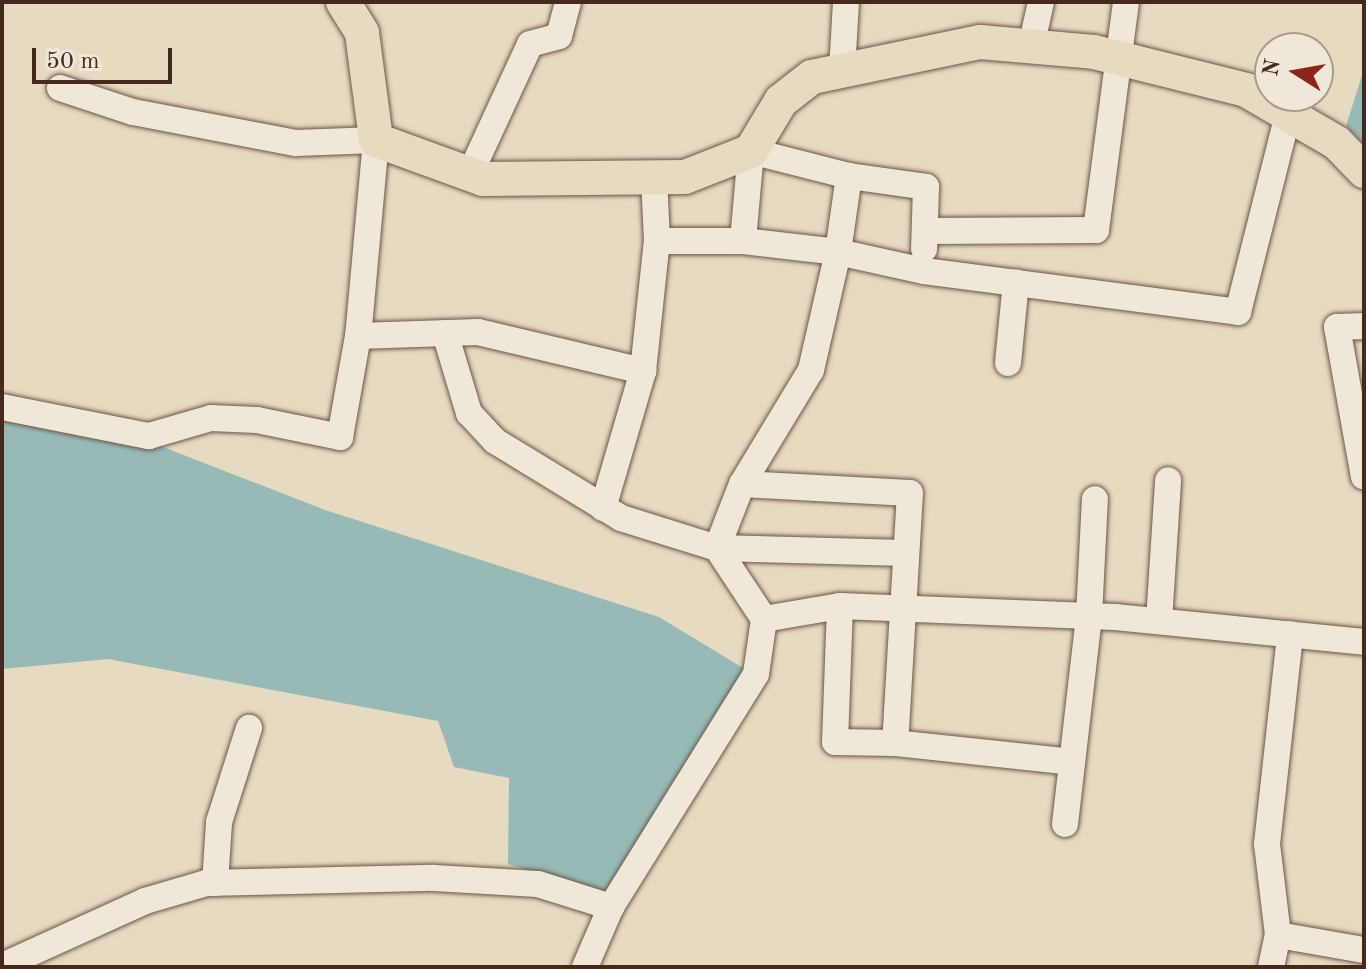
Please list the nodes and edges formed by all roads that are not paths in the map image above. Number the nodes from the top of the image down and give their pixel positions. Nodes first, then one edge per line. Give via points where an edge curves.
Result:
1 (343, 2) edge
2 (568, 2) edge
3 (846, 2) edge
4 (1041, 2) edge
5 (1126, 2) edge
6 (1031, 47) junction
7 (1116, 58) junction
8 (842, 71) junction
9 (60, 88) dead end
10 (1288, 114) junction
11 (376, 140) junction
12 (751, 151) junction
13 (1364, 171) edge
14 (470, 174) junction
15 (849, 176) junction
16 (654, 177) junction
17 (925, 231) junction
18 (657, 241) junction
19 (743, 241) junction
20 (838, 252) junction
21 (924, 271) junction
22 (1016, 282) junction
23 (1364, 326) edge
24 (445, 333) junction
25 (358, 336) junction
26 (1008, 363) dead end
27 (643, 371) junction
28 (2, 407) edge
29 (1364, 477) edge
30 (1168, 480) dead end
31 (742, 484) junction
32 (1095, 499) dead end
33 (603, 508) junction
34 (717, 548) junction
35 (906, 553) junction
36 (840, 606) junction
37 (902, 609) junction
38 (1089, 616) junction
39 (764, 619) junction
40 (1159, 621) junction
41 (1290, 634) junction
42 (1364, 642) edge
43 (249, 728) dead end
44 (895, 743) junction
45 (1072, 762) junction
46 (1065, 824) dead end
47 (215, 883) junction
48 (611, 907) junction
49 (1278, 935) junction
50 (1364, 950) edge
51 (2, 966) edge
52 (585, 967) edge
53 (1271, 967) edge

1 - 11 main road via 362,33
2 - 14 street via 559,36 530,44
3 - 8 street
4 - 6 street
5 - 7 street
6 - 7 main road
6 - 8 main road via 980,42
7 - 10 main road via 1246,90
7 - 17 street via 1096,230
8 - 12 main road via 798,85 781,101
9 - 11 street via 133,112 296,143
10 - 13 main road via 1337,143
10 - 22 street via 1238,312
11 - 14 main road
11 - 25 street
12 - 15 street
12 - 16 main road via 685,177
12 - 19 street
14 - 16 main road via 483,179
15 - 17 street via 926,187
15 - 20 street
16 - 18 street
17 - 21 street
18 - 19 street
18 - 27 street
19 - 20 street
20 - 21 street
20 - 31 street via 811,370
21 - 22 street
22 - 26 street
23 - 29 street via 1337,327
24 - 25 street
24 - 27 street via 478,332
24 - 33 street via 469,413 486,432
25 - 28 street via 340,437 257,420 211,418 149,436
27 - 33 street
30 - 40 street
31 - 34 street
31 - 35 street via 910,493
32 - 38 street
33 - 34 street via 647,529
34 - 35 street
34 - 39 street
35 - 37 street
36 - 37 street
36 - 39 street
36 - 44 street via 835,742
37 - 38 street
37 - 44 street
38 - 40 street
38 - 45 street
39 - 48 street via 756,674
40 - 41 street
41 - 42 street
41 - 49 street via 1267,844
43 - 47 street via 219,822
44 - 45 street
45 - 46 street
47 - 48 street via 434,878 538,884
47 - 51 street via 145,901
48 - 52 street
49 - 50 street
49 - 53 street

